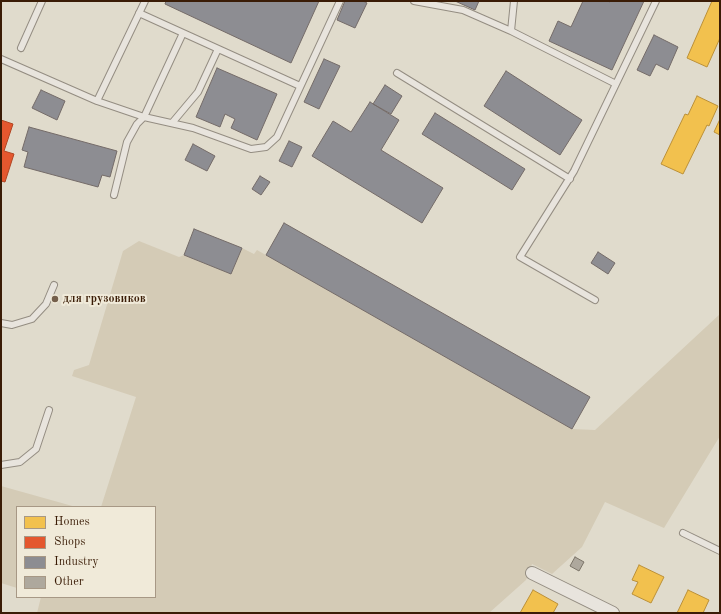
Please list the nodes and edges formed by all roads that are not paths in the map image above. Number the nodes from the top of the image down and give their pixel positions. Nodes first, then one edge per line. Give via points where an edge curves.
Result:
1 (42, 1) edge
2 (145, 1) edge
3 (340, 1) edge
4 (414, 1) edge
5 (514, 1) edge
6 (656, 1) edge
7 (139, 13) junction
8 (511, 31) junction
9 (182, 33) junction
10 (21, 48) dead end
11 (218, 49) junction
12 (1, 59) edge
13 (397, 73) dead end
14 (616, 84) junction
15 (300, 86) junction
16 (97, 101) junction
17 (144, 117) junction
18 (172, 123) junction
19 (570, 179) junction
20 (114, 195) dead end
21 (54, 285) dead end
22 (595, 300) dead end
23 (1, 323) edge
24 (49, 410) dead end
25 (1, 464) edge
26 (683, 533) dead end
27 (720, 551) edge
28 (532, 573) dead end
29 (613, 613) edge

1 - 10 lane
2 - 7 lane
3 - 15 lane
4 - 8 lane via 463,10
5 - 8 lane
6 - 14 lane
7 - 9 lane
7 - 16 lane
8 - 14 lane
9 - 11 lane
9 - 17 lane
11 - 15 lane
11 - 18 lane via 198,92
12 - 16 lane
13 - 19 lane
14 - 19 lane
15 - 18 lane via 277,137 266,147 251,149
16 - 17 lane
17 - 18 lane
17 - 20 lane via 127,142
19 - 22 lane via 520,257
21 - 23 lane via 46,304 32,319 12,325
24 - 25 lane via 36,449 20,462
26 - 27 lane
28 - 29 street

